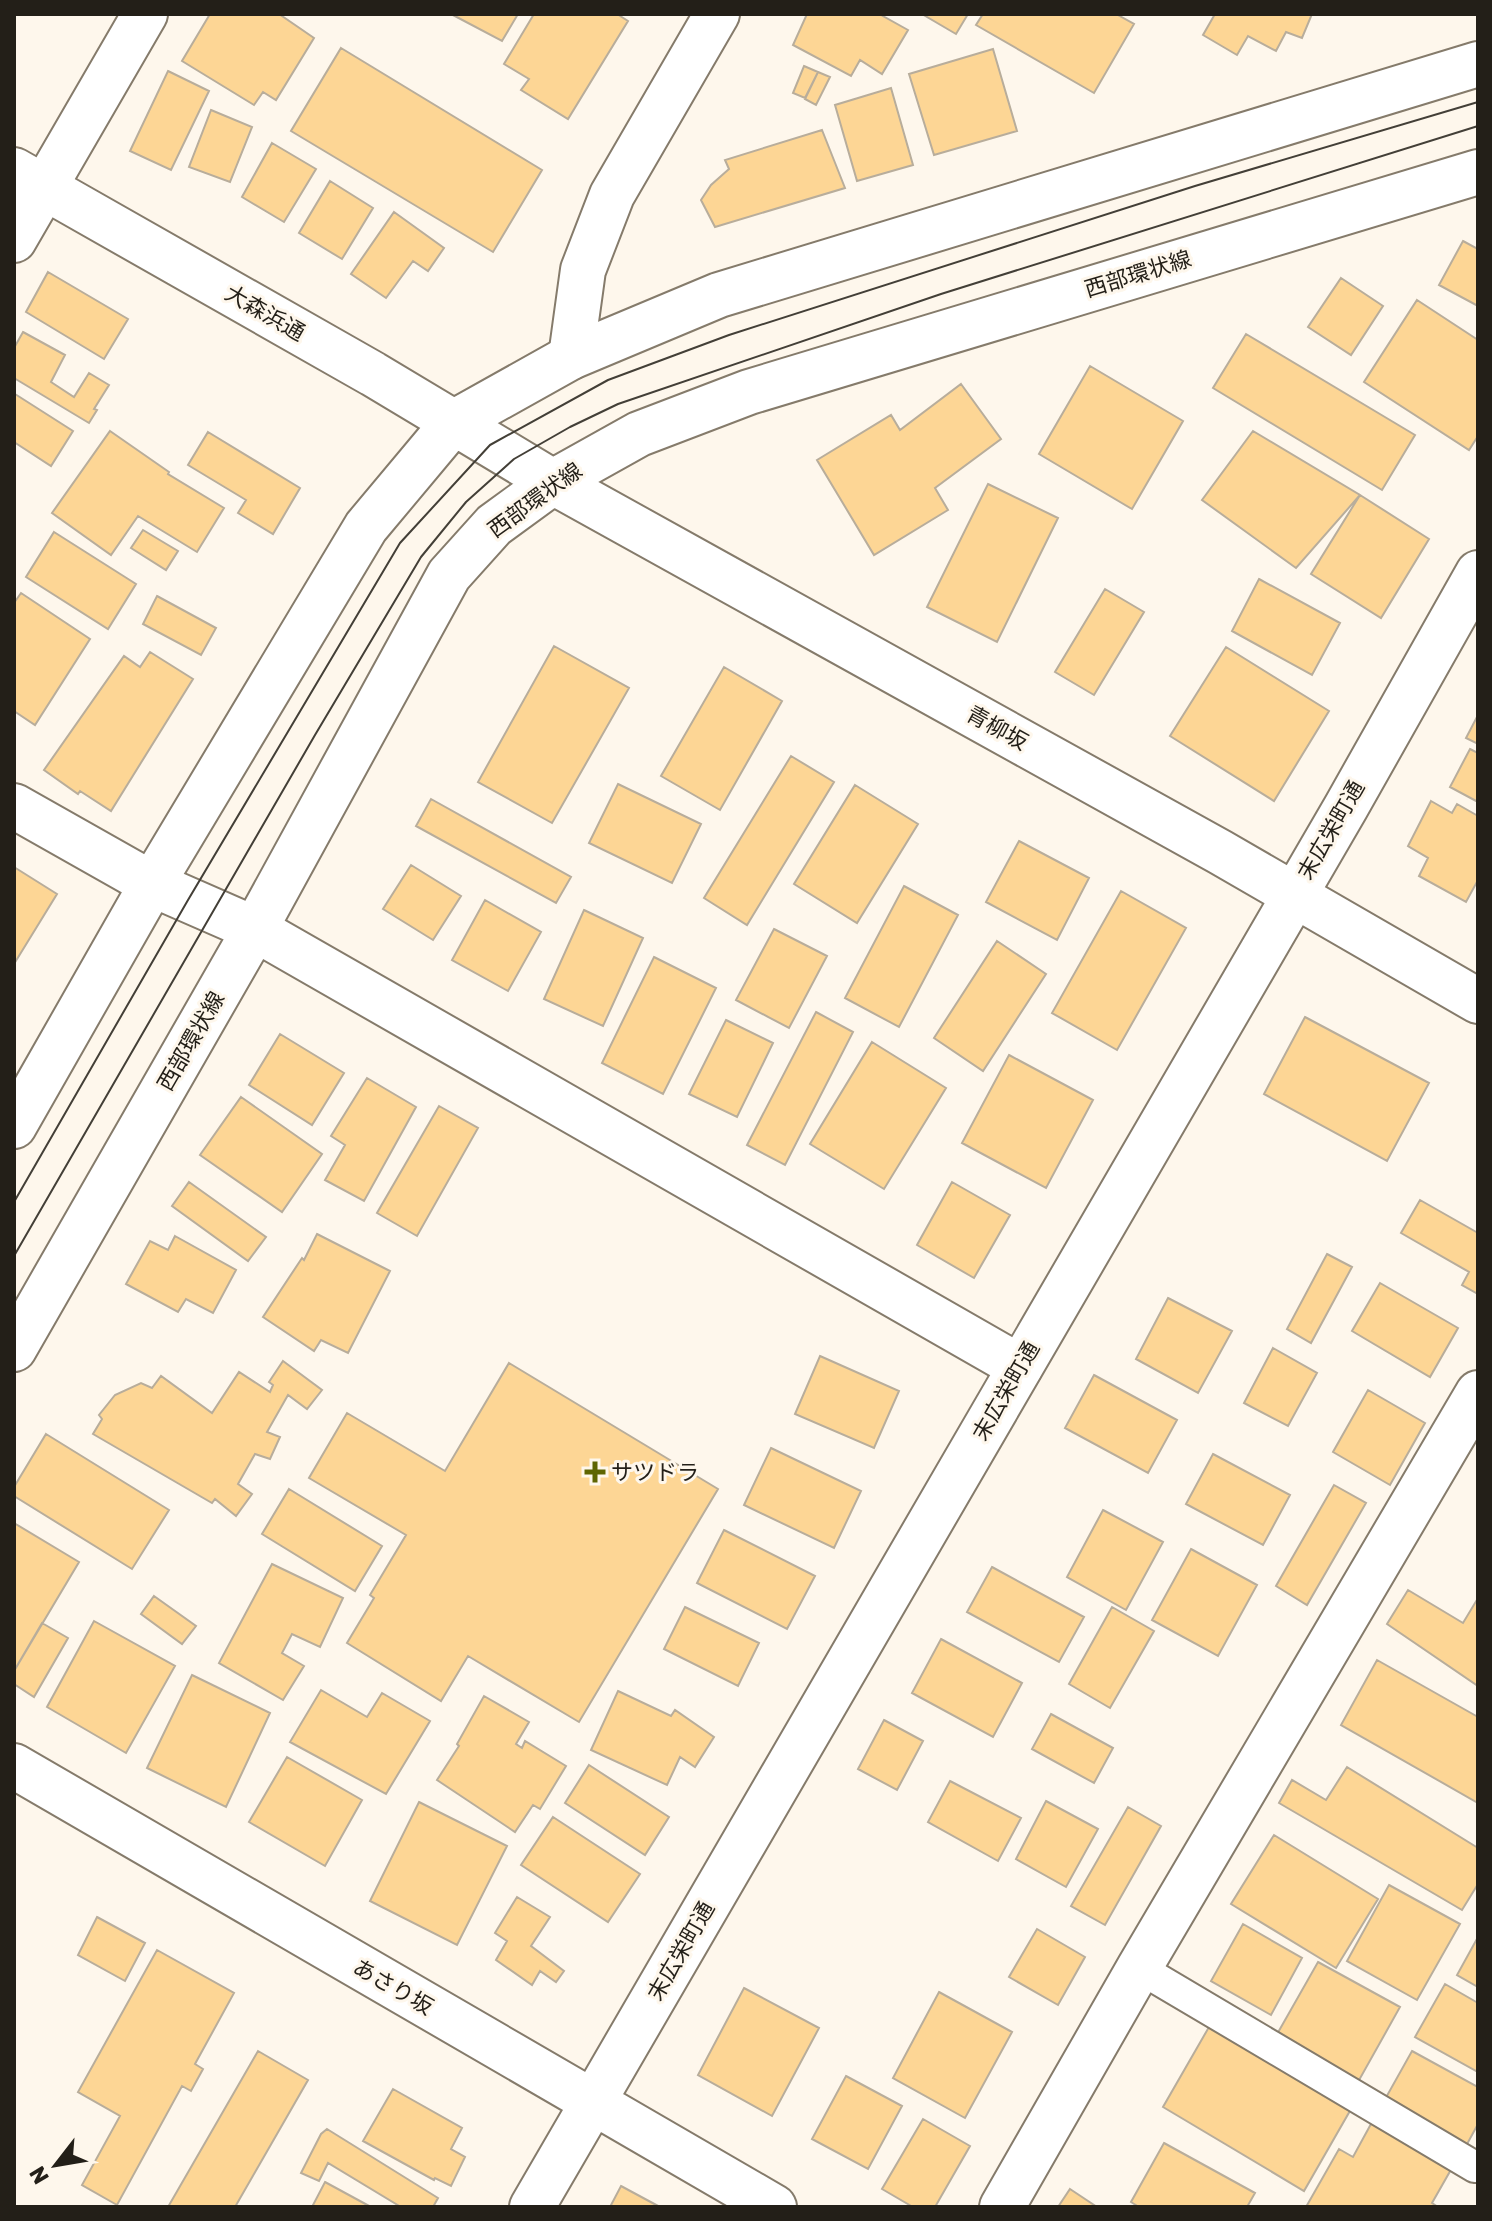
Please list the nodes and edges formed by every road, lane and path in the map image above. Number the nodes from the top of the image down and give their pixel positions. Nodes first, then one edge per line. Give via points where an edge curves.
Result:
1 (145, 14) edge
2 (717, 14) edge
3 (1478, 64) edge
4 (1478, 172) edge
5 (29, 179) edge
6 (14, 240) edge
7 (571, 357) junction
8 (453, 423) junction
9 (514, 459) joint
10 (553, 482) junction
11 (1478, 573) edge
12 (14, 806) edge
13 (152, 884) junction
14 (1294, 894) junction
15 (255, 929) junction
16 (1478, 1001) edge
17 (14, 1126) edge
18 (14, 1349) edge
19 (1020, 1367) junction
20 (1478, 1393) edge
21 (14, 1766) edge
22 (1139, 1968) junction
23 (592, 2103) junction
24 (1477, 2166) edge
25 (532, 2207) edge
26 (774, 2207) edge
27 (1002, 2207) edge

1 - 5 street
2 - 7 street via 612,195 583,270
3 - 7 street via 719,295
4 - 10 street, 西部環状線 via 749,392 639,434
5 - 6 street
5 - 8 street, 大森浜通
7 - 8 street
8 - 9 street, 大森浜通
8 - 13 street via 366,527
9 - 10 street, 青柳坂
10 - 14 street, 青柳坂
10 - 15 street, 西部環状線 via 494,525 449,575
11 - 14 street, 末広栄町通
12 - 13 street
13 - 15 street
13 - 17 street
14 - 16 street, 青柳坂
14 - 19 street, 末広栄町通
15 - 18 street, 西部環状線
15 - 19 street
19 - 23 street, 末広栄町通
20 - 22 street
21 - 23 street, あさり坂
22 - 24 lane
22 - 27 street
23 - 25 street, 末広栄町通
23 - 26 street, あさり坂

